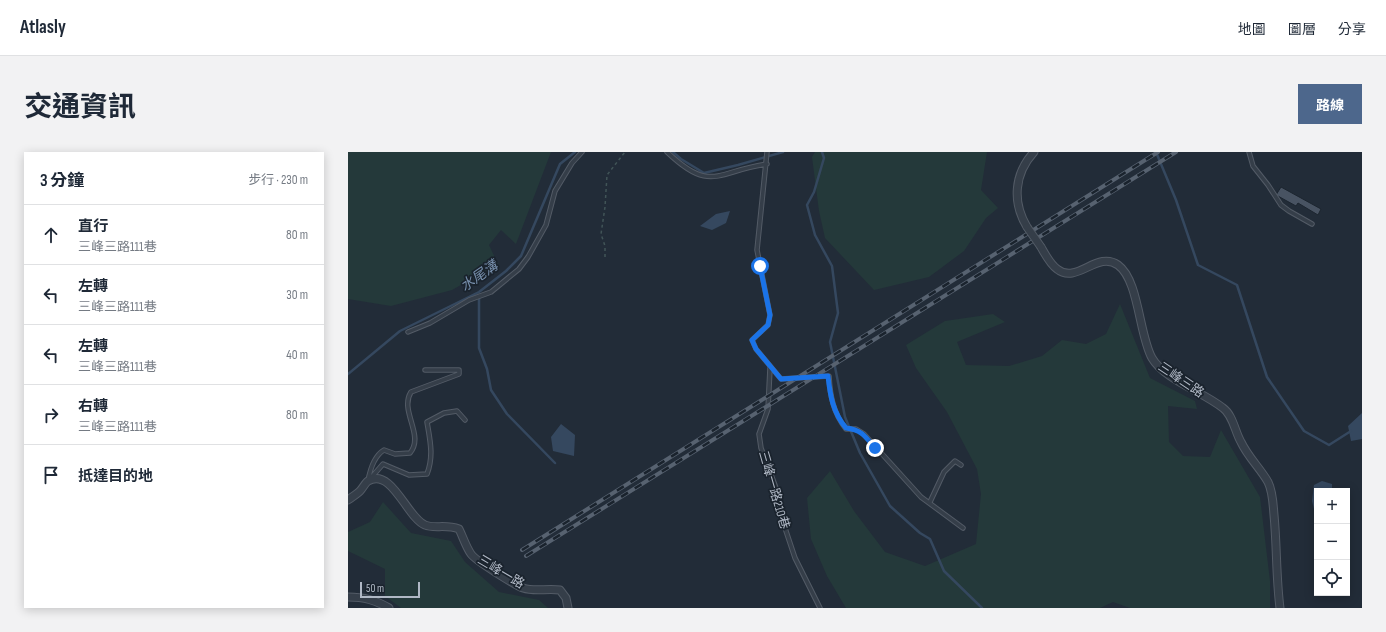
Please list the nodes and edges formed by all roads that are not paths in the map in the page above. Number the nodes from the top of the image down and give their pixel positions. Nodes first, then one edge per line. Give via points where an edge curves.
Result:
1 (582, 152) edge
2 (667, 152) edge
3 (767, 152) edge
4 (1034, 152) edge
5 (1249, 152) edge
6 (767, 164) junction
7 (1312, 224) dead end
8 (408, 332) dead end
9 (770, 368) junction
10 (425, 370) dead end
11 (465, 420) dead end
12 (961, 465) dead end
13 (368, 481) junction
14 (348, 500) edge
15 (930, 502) junction
16 (963, 528) dead end
17 (348, 597) edge
18 (389, 608) edge
19 (568, 608) edge
20 (820, 608) edge
21 (1280, 608) edge

1 - 8 lane via 572,163 556,191 546,225 518,270 491,292 469,300 430,323
2 - 6 lane via 685,169 709,178
3 - 6 lane
4 - 21 street, 三峰三路, bridge via 1021,173 1017,189 1018,209 1041,247 1056,268 1065,273 1075,273 1103,260 1119,266 1128,280 1147,348 1156,365 1224,409 1244,449 1268,482 1272,491 1278,549 1277,579
5 - 7 lane via 1253,166 1281,205
6 - 9 lane via 757,250 770,315 768,325 752,340
9 - 15 lane via 781,379 828,376 832,405 839,421 846,428 856,429 864,434 921,497
9 - 20 lane, 三峰一路210巷 via 768,410 759,434 761,448 776,488 783,522 795,558
10 - 13 lane via 459,370 459,374 411,392 408,407 415,441 414,448 410,453 402,454 384,450 381,452 371,466
11 - 13 lane via 457,412 444,414 427,422 431,464 427,474 408,475 383,464
12 - 15 lane via 955,461 944,472
13 - 14 street
13 - 19 street, 三峰一路 via 377,479 387,482 396,489 408,510 426,526 450,525 459,529 471,554 522,588 560,590 566,598
15 - 16 lane
17 - 18 street via 363,597

